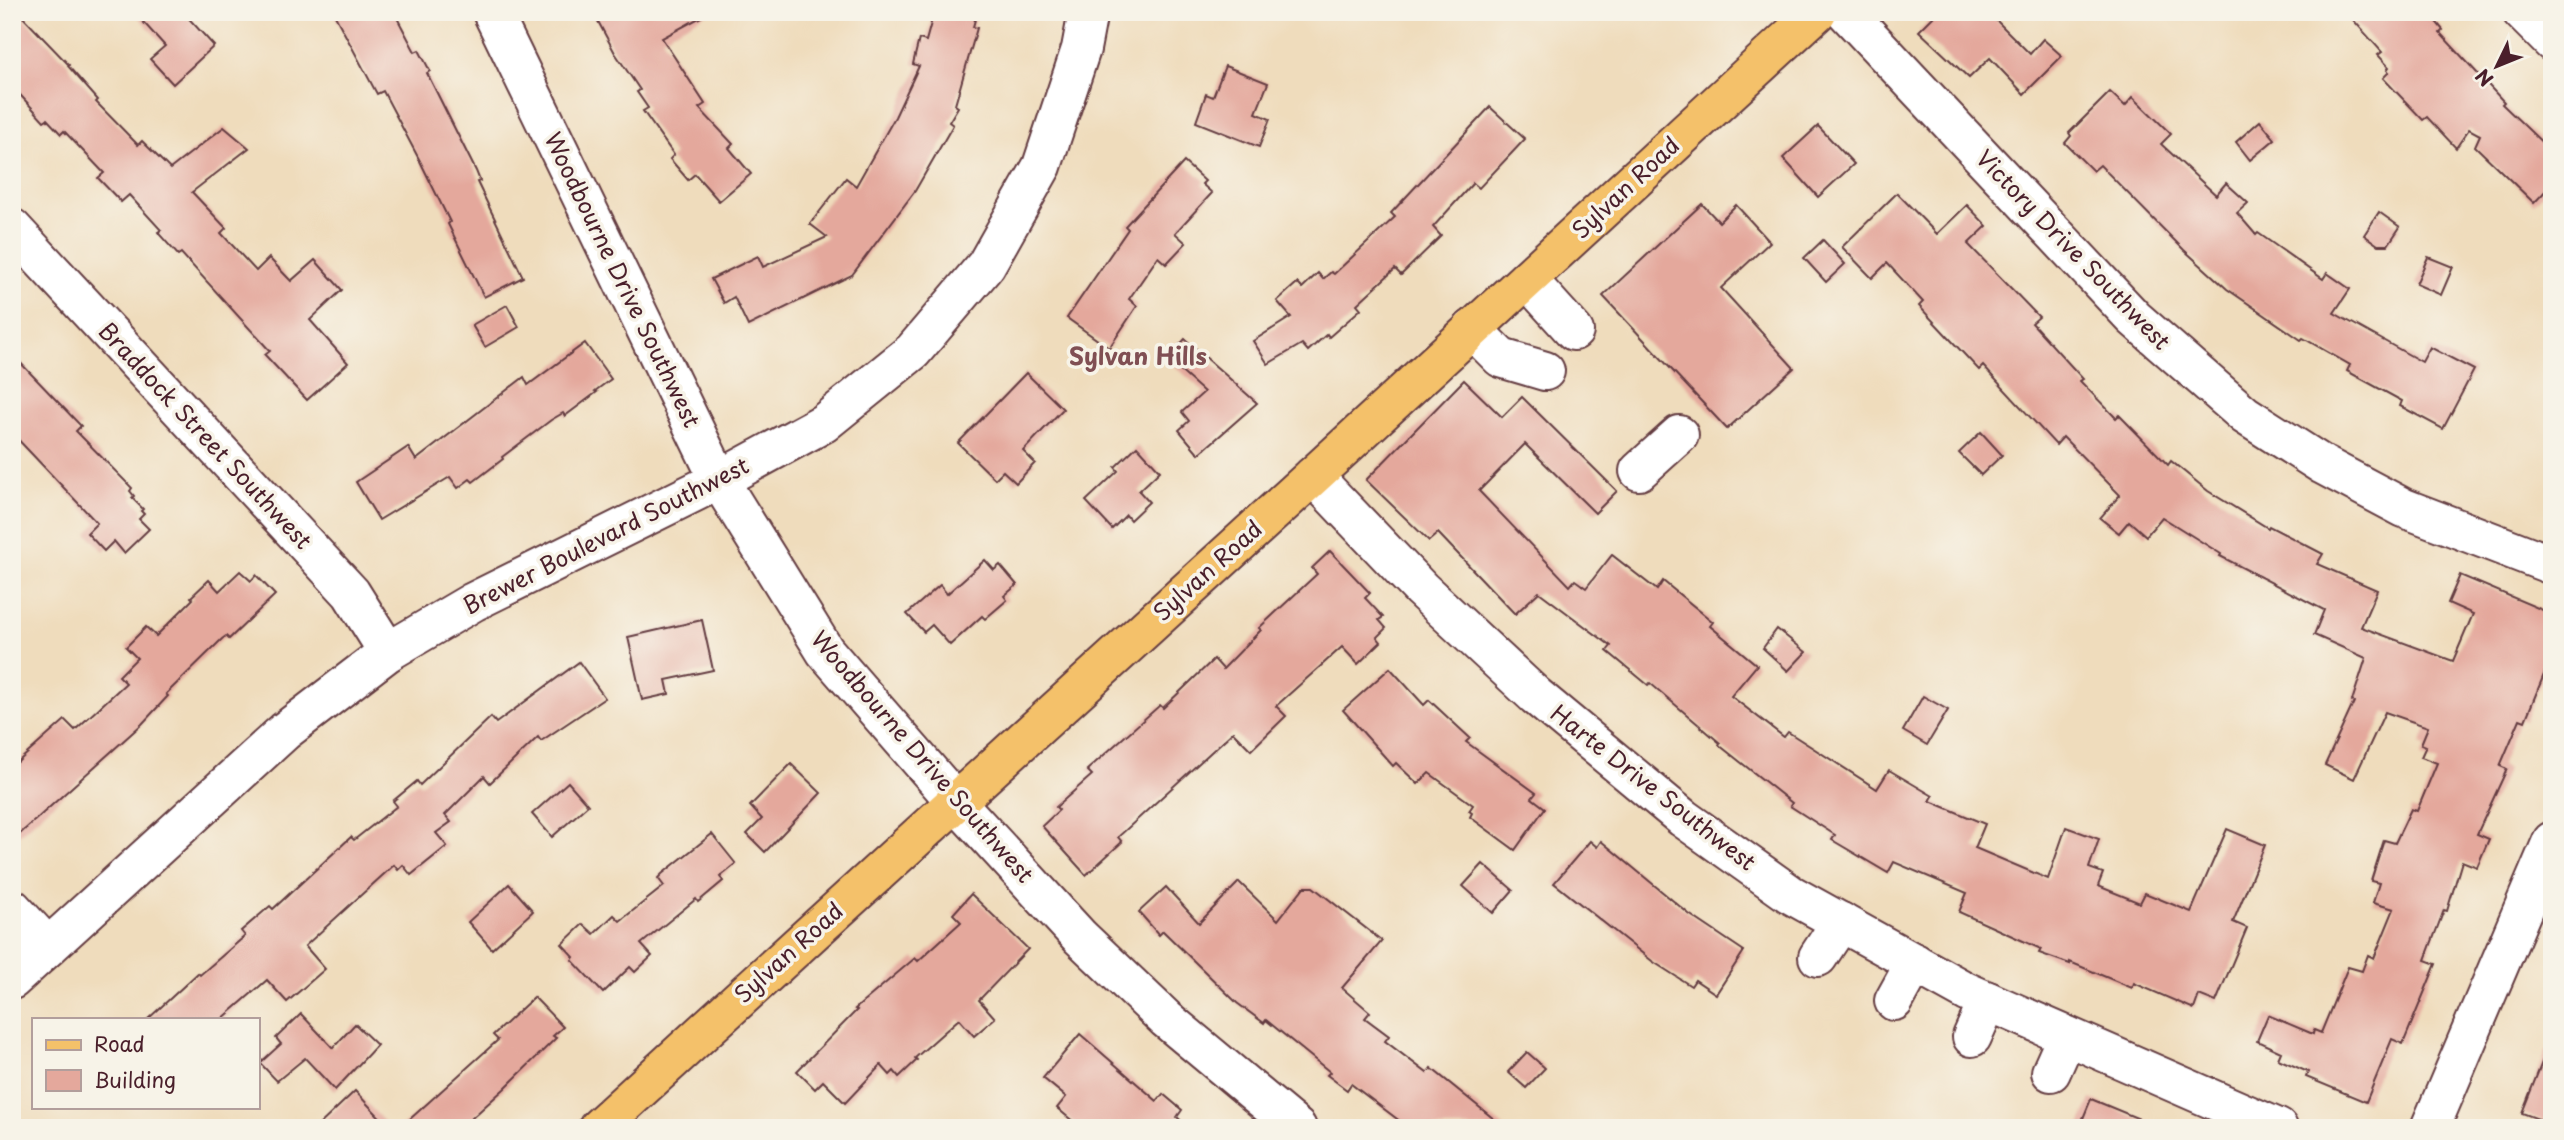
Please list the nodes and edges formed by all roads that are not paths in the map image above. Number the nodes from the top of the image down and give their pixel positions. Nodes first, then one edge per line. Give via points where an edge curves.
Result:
1 (492, 12) edge
2 (1088, 12) edge
3 (1816, 12) edge
4 (1846, 12) edge
5 (2522, 12) edge
6 (2552, 42) edge
7 (12, 228) edge
8 (1527, 279) junction
9 (1472, 329) junction
10 (1574, 331) dead end
11 (1545, 371) dead end
12 (1679, 435) dead end
13 (1639, 471) dead end
14 (1313, 476) junction
15 (719, 480) junction
16 (2552, 565) edge
17 (388, 652) junction
18 (956, 802) junction
19 (2552, 841) edge
20 (12, 908) edge
21 (1841, 922) junction
22 (48, 947) junction
23 (1818, 957) dead end
24 (1914, 963) junction
25 (12, 980) edge
26 (1894, 1000) dead end
27 (1988, 1001) junction
28 (2067, 1036) junction
29 (1972, 1037) dead end
30 (2051, 1072) dead end
31 (598, 1128) edge
32 (1297, 1128) edge
33 (2278, 1128) edge
34 (2430, 1128) edge

1 - 15 street, Woodbourne Drive Southwest
2 - 15 street, Brewer Boulevard Southwest via 1081,49 1042,166 986,265 913,351 824,423
3 - 8 main road, Sylvan Road
4 - 16 street, Victory Drive Southwest via 2134,318 2245,415 2323,465 2404,508
5 - 6 street
7 - 17 street, Braddock Street Southwest via 351,593
8 - 9 main road, Sylvan Road
8 - 10 street
9 - 11 street via 1501,358
9 - 14 main road, Sylvan Road
12 - 13 street
14 - 18 main road, Sylvan Road
14 - 21 street, Harte Drive Southwest via 1421,589 1547,705 1683,818 1790,894
15 - 17 street, Brewer Boulevard Southwest via 473,602
15 - 18 street, Woodbourne Drive Southwest via 825,651
17 - 22 street, Brewer Boulevard Southwest via 285,730
18 - 31 main road, Sylvan Road
18 - 32 street, Woodbourne Drive Southwest via 1080,937 1156,1010
19 - 34 street
20 - 22 street
21 - 23 street
21 - 24 street, Harte Drive Southwest
22 - 25 street, Brewer Boulevard Southwest
24 - 26 street
24 - 27 street, Harte Drive Southwest
27 - 28 street, Harte Drive Southwest
27 - 29 street
28 - 30 street
28 - 33 street, Harte Drive Southwest

